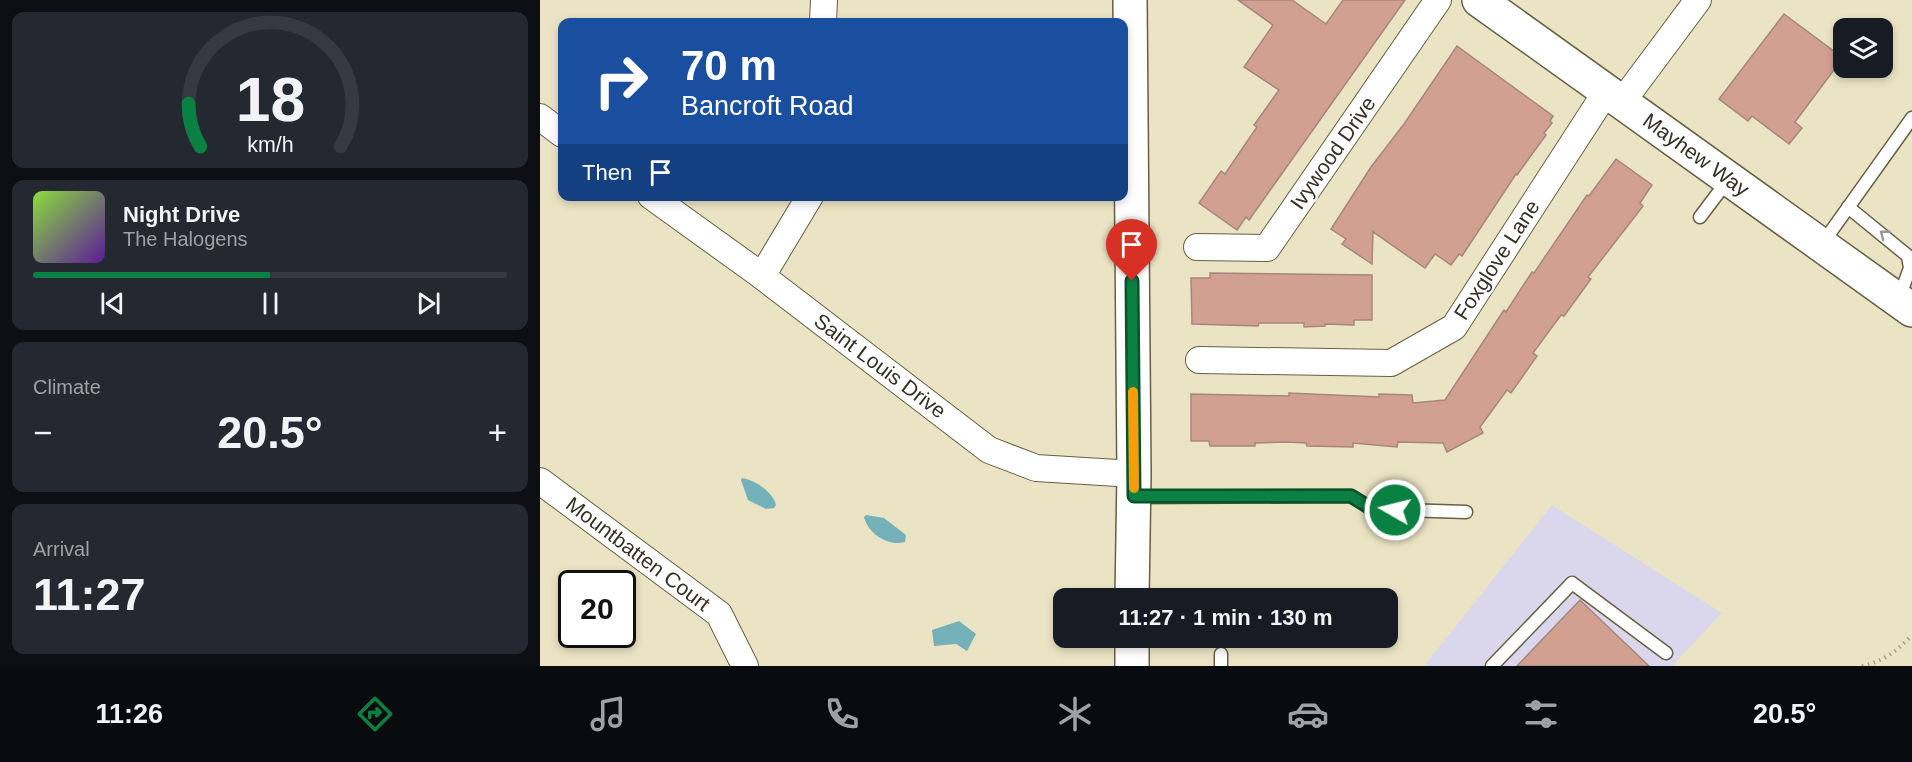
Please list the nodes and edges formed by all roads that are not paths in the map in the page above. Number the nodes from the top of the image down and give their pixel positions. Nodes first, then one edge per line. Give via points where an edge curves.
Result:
1 (824, 0) edge
2 (1130, 0) edge
3 (1438, 0) edge
4 (1479, 0) edge
5 (1698, 0) edge
6 (823, 18) edge
7 (1614, 97) junction
8 (540, 117) edge
9 (1912, 118) edge
10 (558, 131) edge
11 (1729, 178) junction
12 (658, 201) edge
13 (807, 201) edge
14 (1848, 207) junction
15 (1700, 218) dead end
16 (1821, 245) junction
17 (1197, 247) dead end
18 (762, 276) junction
19 (1905, 305) edge
20 (1199, 360) dead end
21 (540, 481) edge
22 (1134, 485) junction
23 (1466, 512) dead end
24 (1132, 588) edge
25 (1132, 648) edge
26 (1666, 653) dead end
27 (745, 666) edge
28 (1132, 666) edge
29 (1492, 666) edge

1 - 6 street
2 - 22 street
3 - 17 street, Ivywood Drive via 1267,248
4 - 7 street, Mayhew Way
5 - 7 street, Foxglove Lane
7 - 11 street, Mayhew Way
7 - 20 street, Foxglove Lane via 1454,327 1391,363
8 - 10 street
9 - 14 lane
11 - 15 lane
11 - 16 street, Mayhew Way
12 - 18 street, Saint Louis Drive
13 - 18 street
14 - 16 lane
19 -> 14 lane via 1908,256
16 - 19 street, Mayhew Way
18 - 22 street, Saint Louis Drive via 989,450 1036,468
21 - 27 street, Mountbatten Court via 719,614
22 - 23 lane via 1351,496 1372,509
22 - 24 street
25 - 28 street
26 - 29 lane via 1572,582

